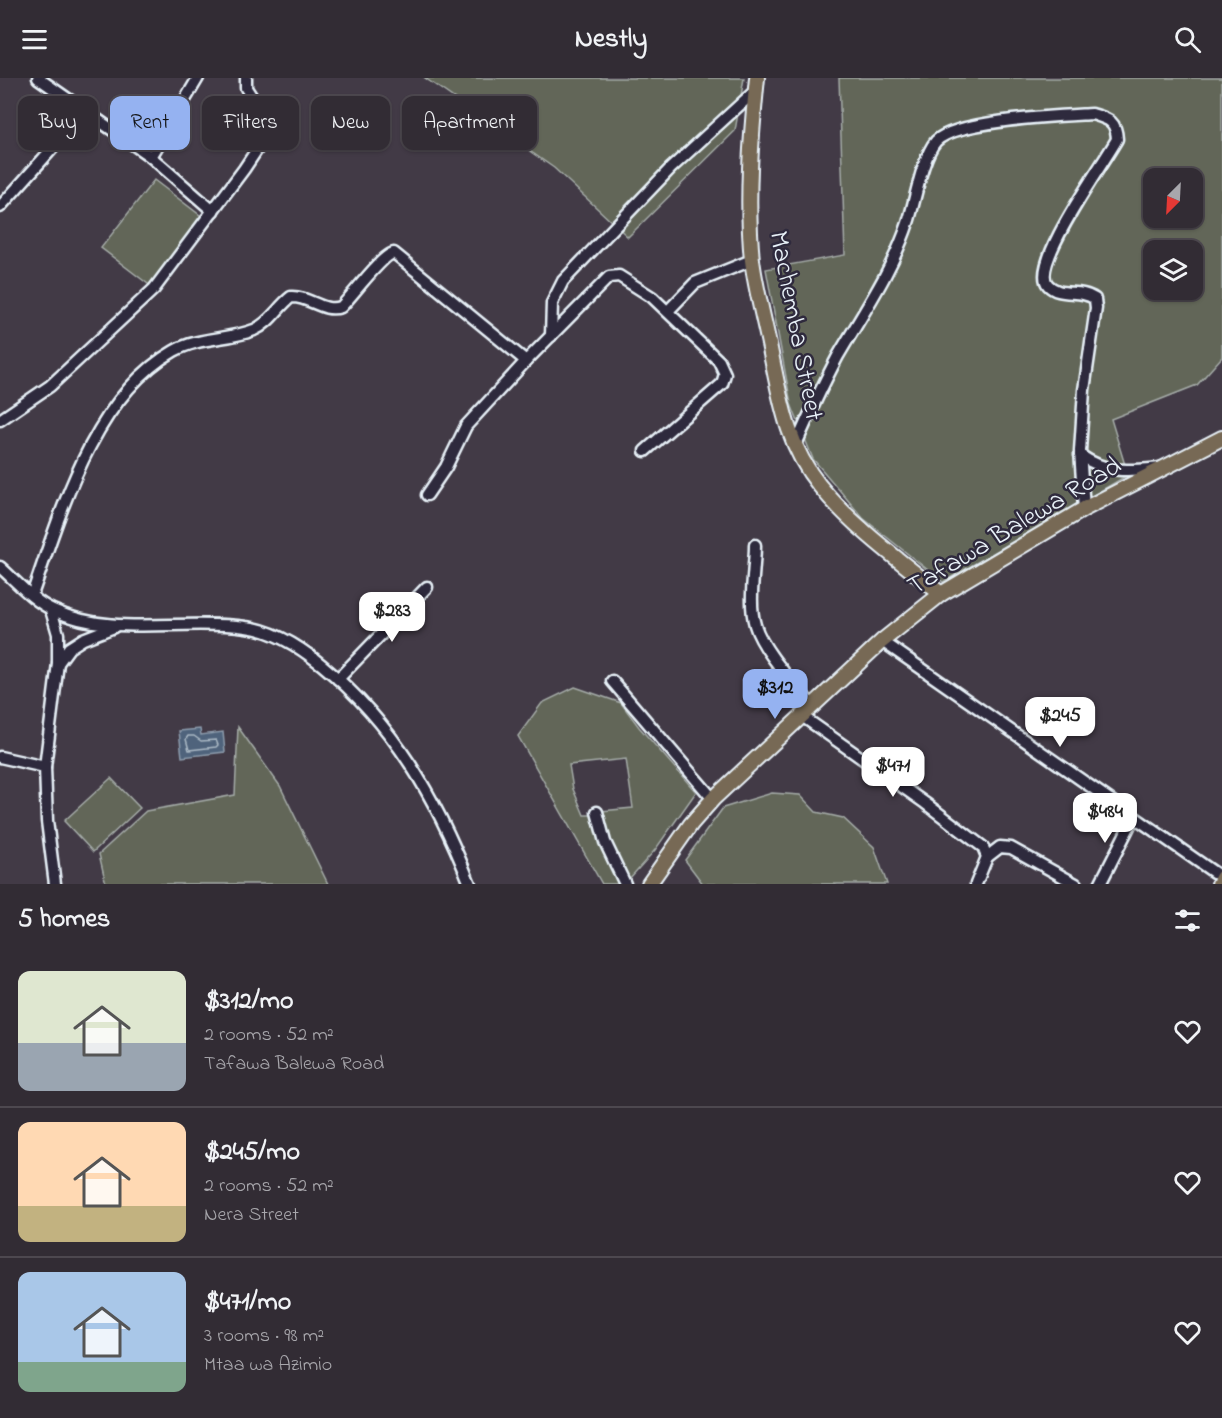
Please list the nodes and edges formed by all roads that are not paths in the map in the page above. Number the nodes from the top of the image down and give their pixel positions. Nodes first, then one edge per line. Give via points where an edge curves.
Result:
1 (198, 78) edge
2 (246, 78) edge
3 (45, 80) edge
4 (756, 84) edge
5 (66, 96) edge
6 (98, 119) edge
7 (51, 150) edge
8 (151, 157) junction
9 (0, 207) edge
10 (213, 211) junction
11 (753, 260) junction
12 (668, 311) junction
13 (551, 336) junction
14 (526, 361) junction
15 (0, 420) edge
16 (1222, 438) edge
17 (795, 447) junction
18 (645, 451) dead end
19 (1080, 455) junction
20 (1162, 468) junction
21 (427, 495) dead end
22 (1084, 509) junction
23 (755, 545) dead end
24 (0, 567) edge
25 (427, 587) dead end
26 (941, 594) junction
27 (32, 595) junction
28 (51, 609) junction
29 (117, 626) junction
30 (882, 641) junction
31 (58, 663) junction
32 (338, 679) junction
33 (612, 681) dead end
34 (807, 711) junction
35 (0, 757) edge
36 (45, 767) junction
37 (713, 799) junction
38 (597, 812) dead end
39 (1134, 817) junction
40 (987, 857) junction
41 (1222, 878) edge
42 (55, 884) edge
43 (470, 884) edge
44 (625, 884) edge
45 (649, 884) edge
46 (976, 884) edge
47 (1076, 884) edge
48 (1100, 884) edge
49 (1219, 884) edge

1 - 8 street
2 - 10 street via 246,88 266,119 266,131
3 - 5 street
4 - 11 main road, Machemba Street via 750,197
4 - 13 street via 563,281 552,303
6 - 8 street
7 - 9 street
8 - 10 street
10 - 15 street via 154,289 50,386
11 - 12 street via 695,283
11 - 17 main road, Machemba Street via 783,410
12 - 13 street via 614,275
12 - 18 street via 718,361 725,374 722,384
13 - 14 street
14 - 21 street via 466,426
14 - 27 street via 394,253 341,307 325,309 291,297 254,330 178,349 136,379 93,441 69,492
16 - 20 main road, Tafawa Balewa Road
17 - 19 street via 837,359 893,262 936,141 972,125 1092,114 1109,120 1116,128 1117,139 1068,218 1044,268 1044,280 1049,287 1088,294 1095,299
17 - 26 main road, Machemba Street via 819,484 850,517
19 - 20 street via 1105,469
19 - 22 street
20 - 22 main road, Tafawa Balewa Road
22 - 26 main road, Tafawa Balewa Road
23 - 34 street via 755,624
24 - 27 street
25 - 32 street
26 - 30 main road, Tafawa Balewa Road
27 - 28 street
28 - 29 street via 88,622
28 - 31 street via 58,634
29 - 31 street via 83,639 69,648
29 - 32 street via 247,627 302,649
30 - 34 main road, Tafawa Balewa Road
30 - 39 street
31 - 36 street
32 - 43 street via 402,749 429,793
33 - 37 street
34 - 37 main road, Tafawa Balewa Road
34 - 40 street via 975,840
35 - 36 street
36 - 42 street
37 - 45 main road, Tafawa Balewa Road
38 - 44 street via 607,848
39 - 41 street
39 - 48 street
40 - 46 street
40 - 47 street via 1000,847 1011,848
41 - 49 main road

